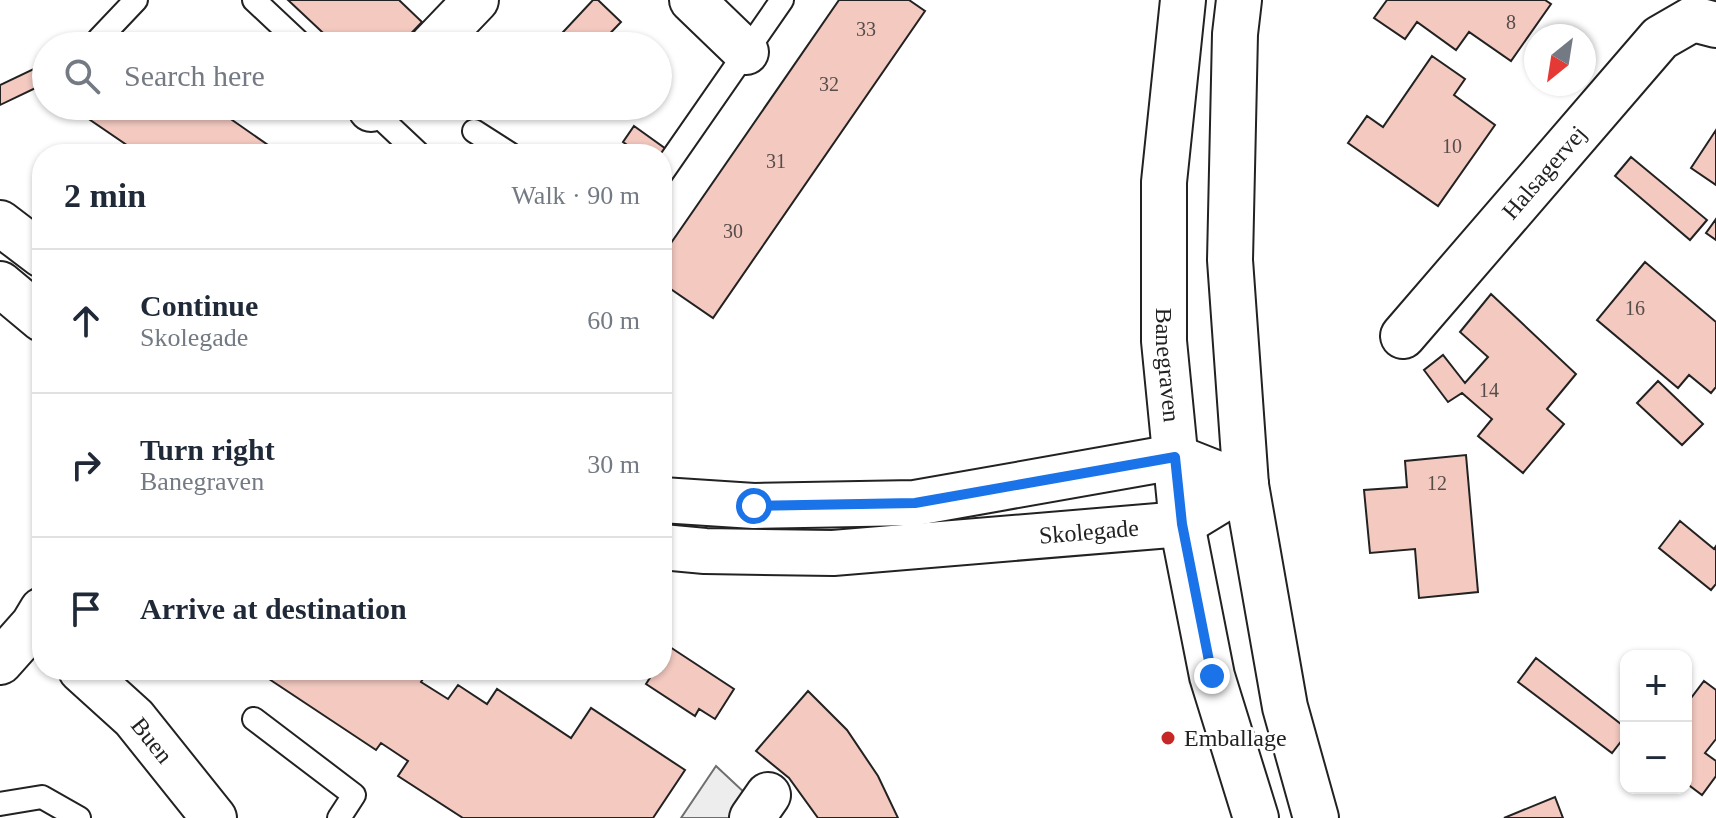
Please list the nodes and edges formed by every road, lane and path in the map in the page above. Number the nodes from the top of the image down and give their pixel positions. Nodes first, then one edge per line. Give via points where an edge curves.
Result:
1 (136, 0) edge
2 (254, 0) edge
3 (476, 0) edge
4 (692, 0) edge
5 (782, 0) edge
6 (1183, 0) edge
7 (1239, 0) edge
8 (1695, 14) edge
9 (106, 32) edge
10 (288, 32) edge
11 (445, 32) edge
12 (746, 52) junction
13 (384, 120) edge
14 (474, 131) dead end
15 (409, 144) edge
16 (494, 144) edge
17 (672, 159) edge
18 (0, 223) edge
19 (32, 247) edge
20 (0, 284) edge
21 (32, 311) edge
22 (1403, 336) dead end
23 (1175, 457) junction
24 (1246, 485) junction
25 (672, 501) edge
26 (1182, 524) junction
27 (672, 548) edge
28 (32, 630) edge
29 (0, 662) edge
30 (92, 680) edge
31 (254, 719) dead end
32 (0, 804) edge
33 (79, 818) edge
34 (214, 818) edge
35 (339, 818) edge
36 (1256, 818) edge
37 (1316, 818) edge

1 - 9 lane
2 - 10 lane
3 - 11 street
4 - 12 street
5 - 12 lane
6 - 23 street, Banegraven via 1164,182 1164,341
7 - 24 street via 1230,260
8 - 22 street, Halsagervej via 1660,38
12 - 17 lane
13 - 15 lane
14 - 16 lane
18 - 19 street
20 - 21 street
23 - 24 street
23 - 25 street via 915,503 754,506
23 - 26 street, Banegraven
24 - 26 street, Skolegade
24 - 37 street via 1285,707
26 - 27 street, Skolegade via 833,553
26 - 36 street, Banegraven via 1212,676
28 - 29 street
30 - 34 street, Buen via 134,718
31 - 35 lane via 354,795
32 - 33 lane via 42,797

